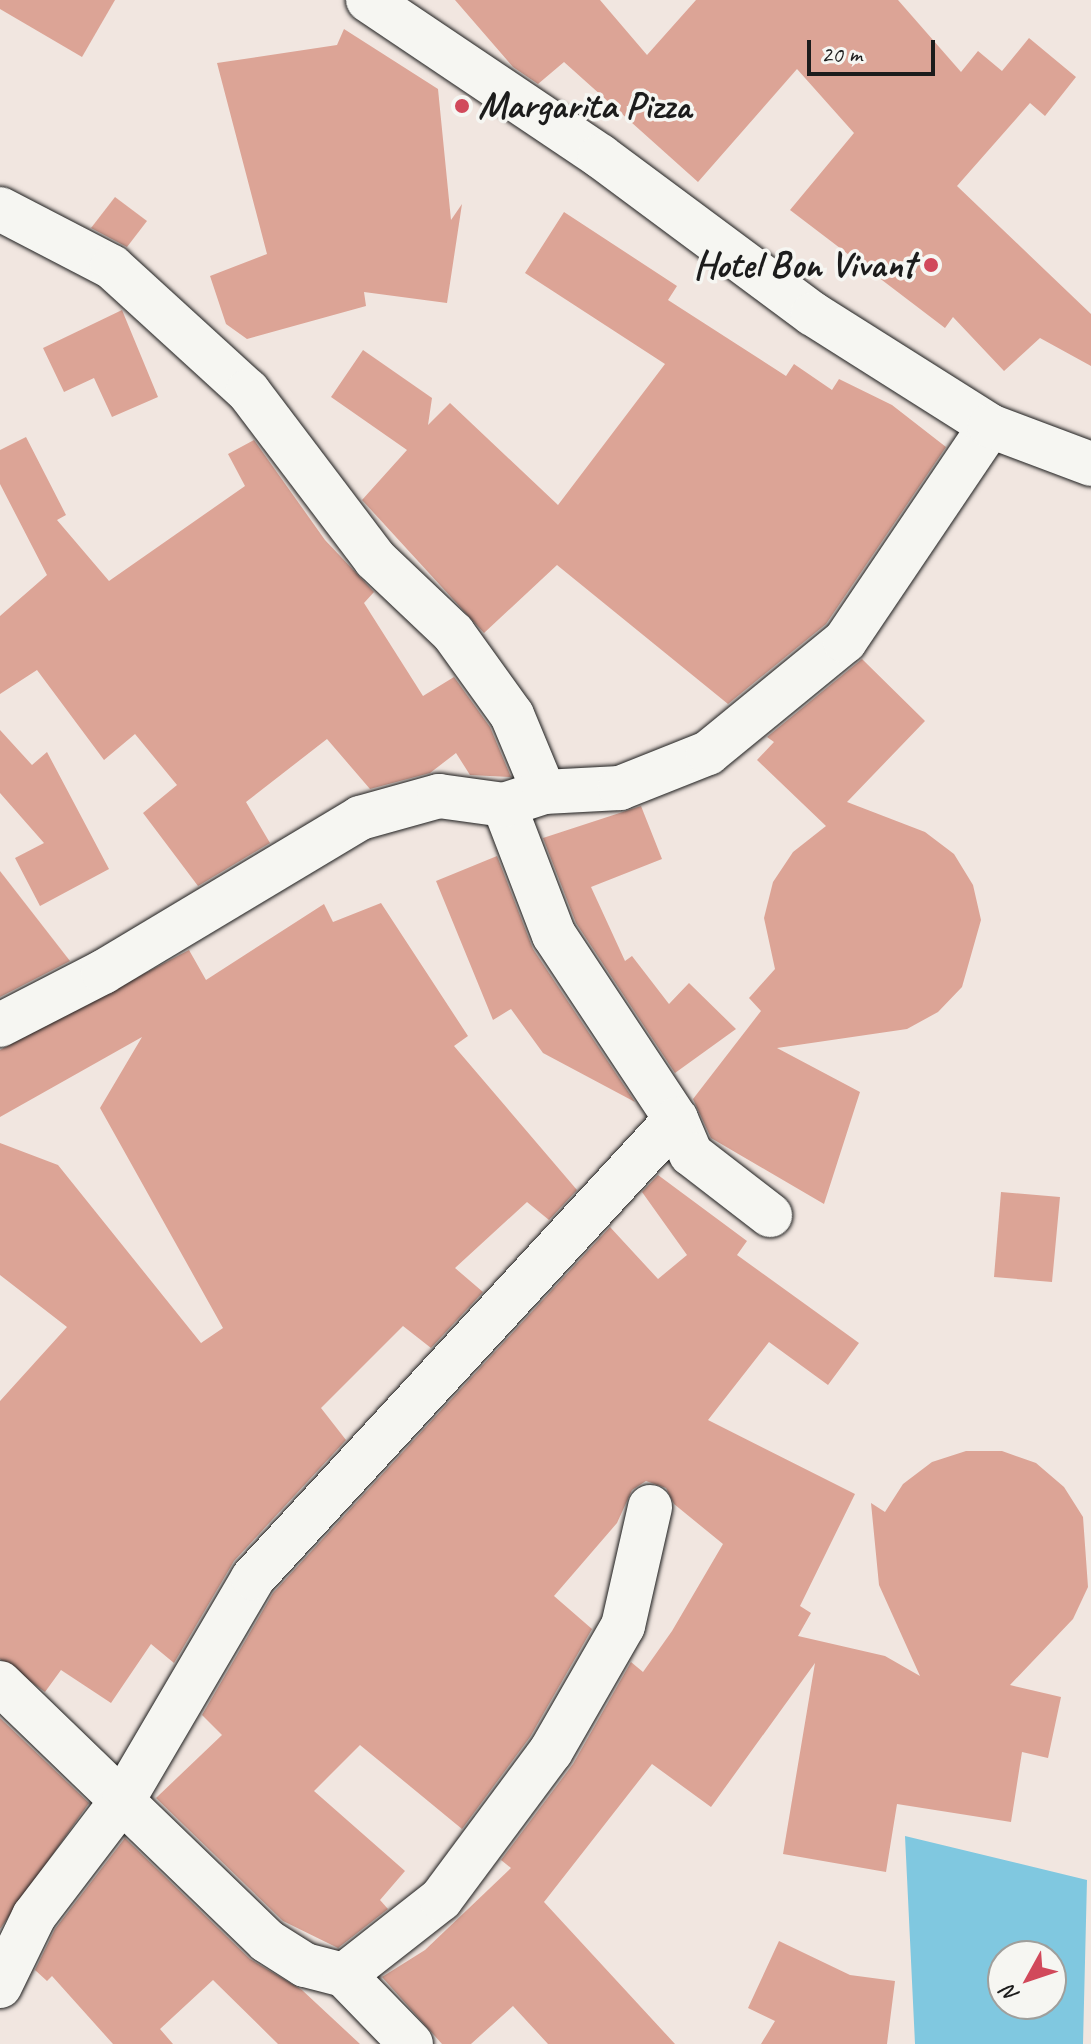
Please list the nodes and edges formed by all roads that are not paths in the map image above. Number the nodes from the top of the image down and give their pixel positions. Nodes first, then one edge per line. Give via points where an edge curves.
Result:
1 (368, 0) edge
2 (0, 209) edge
3 (990, 426) junction
4 (1091, 464) edge
5 (524, 799) junction
6 (0, 1025) edge
7 (676, 1119) junction
8 (770, 1215) dead end
9 (650, 1507) dead end
10 (0, 1683) edge
11 (124, 1798) junction
12 (344, 1975) junction
13 (0, 1986) edge
14 (411, 2044) edge

1 - 3 street via 600,156 813,314
2 - 5 street via 112,267 248,391 375,559 453,633 512,715
3 - 4 street
3 - 5 street via 845,641 720,744 620,788
5 - 6 street via 439,796 360,818 103,972
5 - 7 street via 554,935
7 - 8 street via 691,1154
7 - 11 street via 253,1578
9 - 12 street via 623,1626 551,1751 441,1899
10 - 11 street
11 - 12 street via 267,1941 305,1965
11 - 13 street via 34,1916
12 - 14 street

